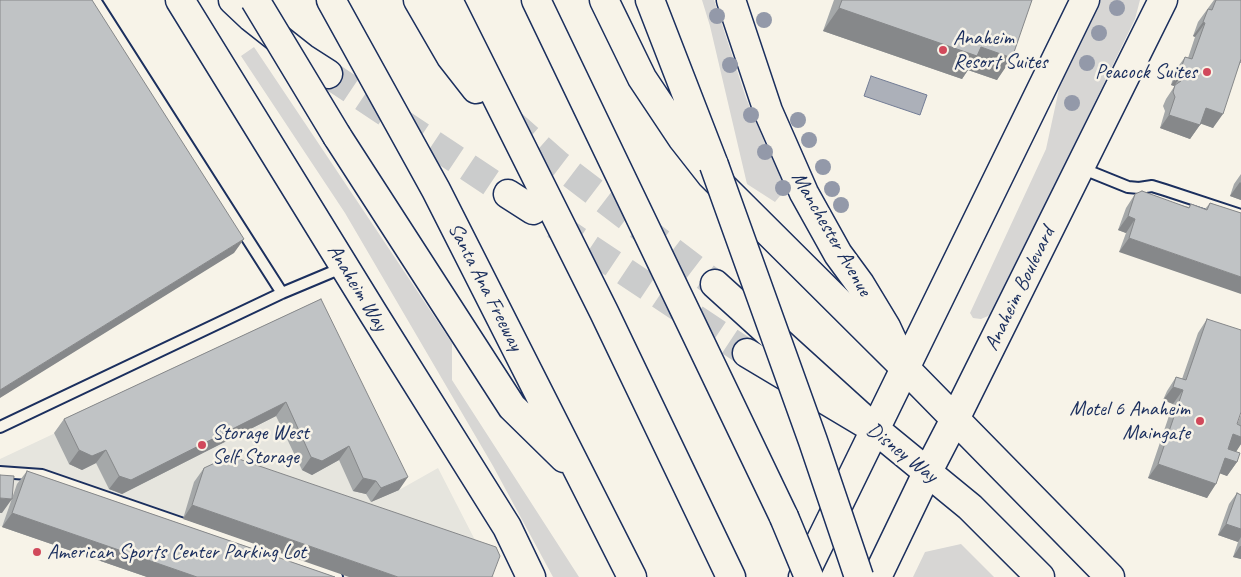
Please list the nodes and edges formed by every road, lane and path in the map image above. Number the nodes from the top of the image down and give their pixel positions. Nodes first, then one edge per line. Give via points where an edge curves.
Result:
1 (95, 0) edge
2 (180, 0) edge
3 (233, 0) edge
4 (255, 0) edge
5 (331, 0) edge
6 (418, 0) edge
7 (448, 0) edge
8 (536, 0) edge
9 (604, 0) edge
10 (650, 0) edge
11 (670, 0) edge
12 (731, 0) edge
13 (1085, 0) edge
14 (1163, 0) edge
15 (328, 74) tunnel mouth
16 (476, 89) dead end
17 (714, 165) junction
18 (1080, 168) junction
19 (508, 194) tunnel mouth
20 (533, 210) tunnel mouth
21 (1241, 215) edge
22 (345, 267) junction
23 (715, 284) tunnel mouth
24 (282, 292) junction
25 (747, 353) tunnel mouth
26 (905, 368) junction
27 (955, 419) junction
28 (0, 427) edge
29 (876, 430) junction
30 (0, 472) edge
31 (927, 473) junction
32 (581, 475) junction
33 (337, 577) edge
34 (531, 577) edge
35 (632, 577) edge
36 (731, 577) edge
37 (803, 577) edge
38 (810, 577) edge
39 (859, 577) edge
40 (877, 577) edge
41 (1040, 577) edge
42 (1110, 577) edge

1 - 24 lane
2 - 22 main road, Anaheim Way
3 - 15 main road via 303,58
4 - 32 main road, bridge via 336,136 512,407
5 - 32 main road, Santa Ana Freeway via 436,190
6 - 16 main road via 451,57
7 - 36 main road via 604,312
8 - 38 main road, bridge
9 - 26 main road via 642,78 711,175
10 - 17 main road
11 - 17 main road
12 - 26 main road, Manchester Avenue via 768,111 804,193 838,254 886,327
13 - 26 main road
14 - 18 main road, Anaheim Boulevard
17 - 39 main road, bridge
18 - 21 lane via 1128,187 1152,186 1218,213
18 - 27 main road, Anaheim Boulevard
19 - 20 main road
22 - 24 lane
22 - 34 main road, Anaheim Way via 507,527
23 - 29 main road
24 - 28 lane
25 - 29 main road, Disney Way
26 - 27 main road, Manchester Avenue
26 - 29 main road
27 - 31 main road, Anaheim Boulevard
27 - 42 main road
29 - 31 main road, Disney Way
29 - 37 main road
30 - 33 lane via 42,475
31 - 40 main road, Anaheim Boulevard
31 - 41 main road, Disney Way via 970,507
32 - 35 main road, Santa Ana Freeway

